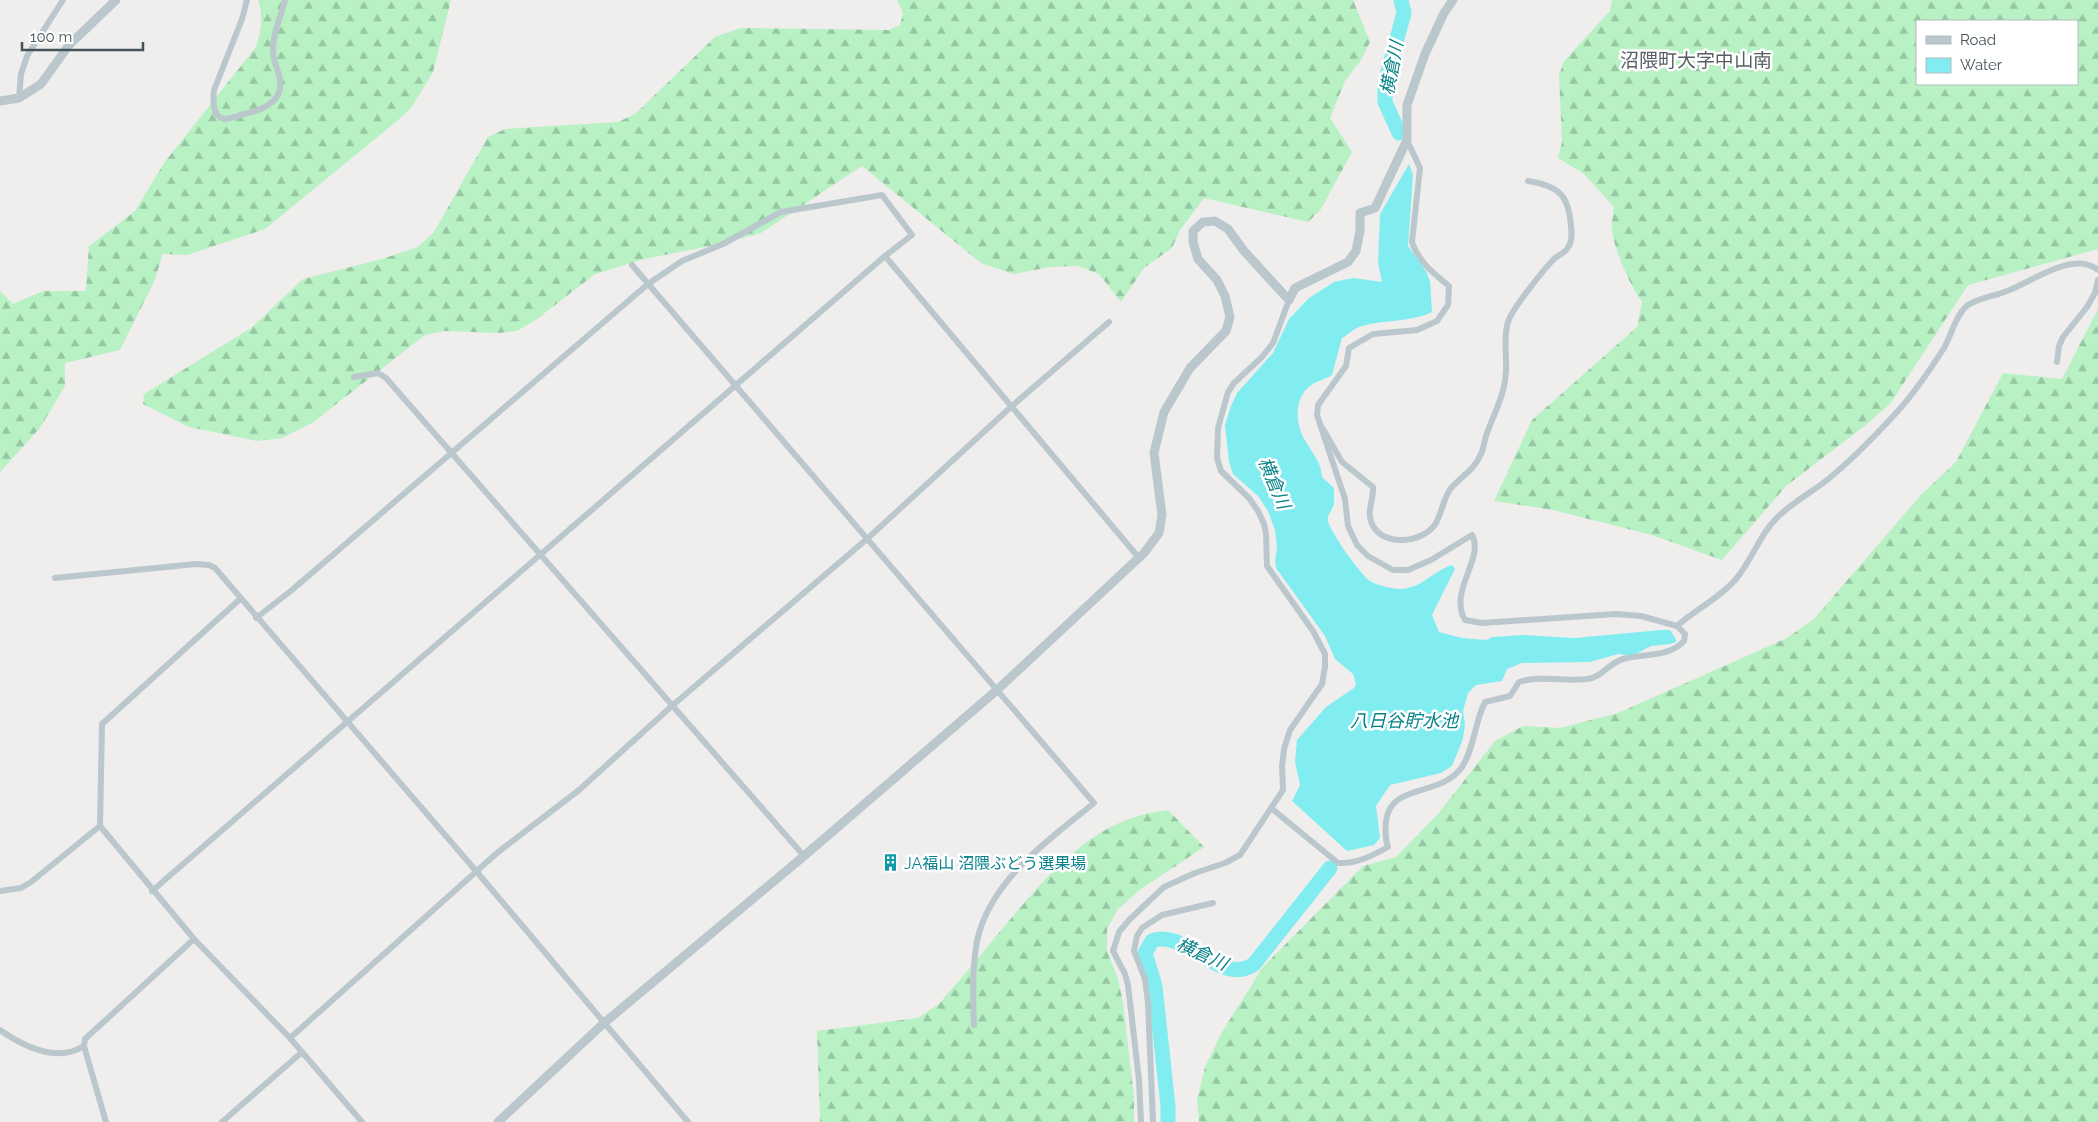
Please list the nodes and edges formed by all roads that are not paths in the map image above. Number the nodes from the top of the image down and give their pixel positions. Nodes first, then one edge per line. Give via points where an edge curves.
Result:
1 (63, 0) edge
2 (116, 0) edge
3 (247, 0) edge
4 (285, 0) edge
5 (1453, 0) edge
6 (19, 98) junction
7 (0, 101) edge
8 (1407, 140) junction
9 (1528, 181) dead end
10 (885, 256) junction
11 (632, 265) dead end
12 (2098, 270) edge
13 (2098, 280) edge
14 (648, 284) junction
15 (1289, 300) junction
16 (1110, 322) dead end
17 (2057, 362) dead end
18 (354, 377) dead end
19 (736, 386) junction
20 (1012, 406) junction
21 (1318, 422) junction
22 (453, 452) junction
23 (868, 538) junction
24 (542, 555) junction
25 (1139, 558) junction
26 (55, 578) dead end
27 (240, 599) junction
28 (256, 618) junction
29 (1677, 626) junction
30 (998, 690) junction
31 (673, 704) junction
32 (349, 722) junction
33 (1272, 808) junction
34 (100, 826) junction
35 (804, 856) junction
36 (477, 872) junction
37 (0, 891) edge
38 (152, 892) junction
39 (1213, 904) dead end
40 (194, 939) junction
41 (604, 1022) junction
42 (974, 1026) dead end
43 (0, 1030) edge
44 (290, 1038) junction
45 (84, 1046) junction
46 (301, 1053) junction
47 (106, 1122) edge
48 (222, 1122) edge
49 (362, 1122) edge
50 (498, 1122) edge
51 (688, 1122) edge
52 (1141, 1122) edge
53 (1153, 1122) edge

1 - 6 street via 27,56 21,74
2 - 6 street via 69,45 41,84
3 - 4 street via 214,90 215,110 225,119 268,105 281,90 273,50
5 - 8 street via 1425,54 1407,105
6 - 7 street
8 - 15 street via 1375,208 1360,212 1356,251 1348,262 1295,288
8 - 21 street via 1420,168 1412,242 1415,252 1448,286 1448,305 1437,321 1417,330 1373,334 1349,348 1346,366 1318,405
9 - 21 street via 1552,187 1566,200 1570,209 1570,244 1550,264 1508,321 1502,398 1481,454 1473,467 1450,489 1436,524 1410,539 1391,539 1380,535 1369,512 1373,487 1342,462
10 - 14 street via 912,235 882,195 781,212 723,244 682,261
10 - 19 street
10 - 20 street
11 - 14 street
12 - 29 street via 2079,264 2061,266 2008,291 1969,304 1928,373 1897,412 1854,457 1781,514 1767,528 1736,579
13 - 17 street via 2087,307 2063,337
14 - 19 street
14 - 22 street
15 - 25 street via 1228,229 1215,221 1203,222 1193,231 1198,259 1217,280 1230,316 1226,331 1190,368 1164,412 1154,452 1162,515 1158,534
15 - 33 street via 1273,343 1228,392 1218,428 1217,458 1221,470 1258,511 1266,534 1267,566 1313,631 1325,654 1322,684 1290,730 1284,749 1282,790
16 - 20 street
18 - 22 street via 378,373 386,378
19 - 23 street
19 - 24 street
20 - 23 street
20 - 25 street
21 - 29 street via 1345,499 1348,526 1357,545 1368,556 1393,570 1408,570 1472,535 1475,544 1460,599 1460,611 1465,620 1482,623 1616,614 1641,616
22 - 24 street
22 - 28 street
23 - 30 street
23 - 31 street
24 - 31 street
24 - 32 street
25 - 30 street
26 - 27 street via 209,565
27 - 28 street
27 - 34 street via 102,724
28 - 32 street
29 - 33 street via 1684,634 1684,641 1678,648 1624,659 1589,679 1530,678 1519,682 1510,696 1485,702 1478,714 1463,766 1452,778 1439,785 1407,794 1391,804 1384,837 1388,848 1366,859 1338,863
30 - 35 street
30 - 42 street via 1094,803 1047,841 995,898 978,940 974,965
31 - 35 street
31 - 36 street via 579,790
32 - 36 street
32 - 38 street
33 - 52 street via 1240,855 1164,887 1120,932 1113,951 1126,974 1128,985
34 - 37 street via 31,882 21,888
34 - 38 street
35 - 41 street
36 - 41 street
36 - 44 street
38 - 40 street
39 - 53 street via 1162,915 1142,928 1137,936 1134,951 1145,979 1148,1003
40 - 44 street
40 - 45 street via 85,1039
41 - 50 street
41 - 51 street
43 - 45 street via 25,1046 60,1054
44 - 46 street
45 - 47 street
46 - 48 street
46 - 49 street

